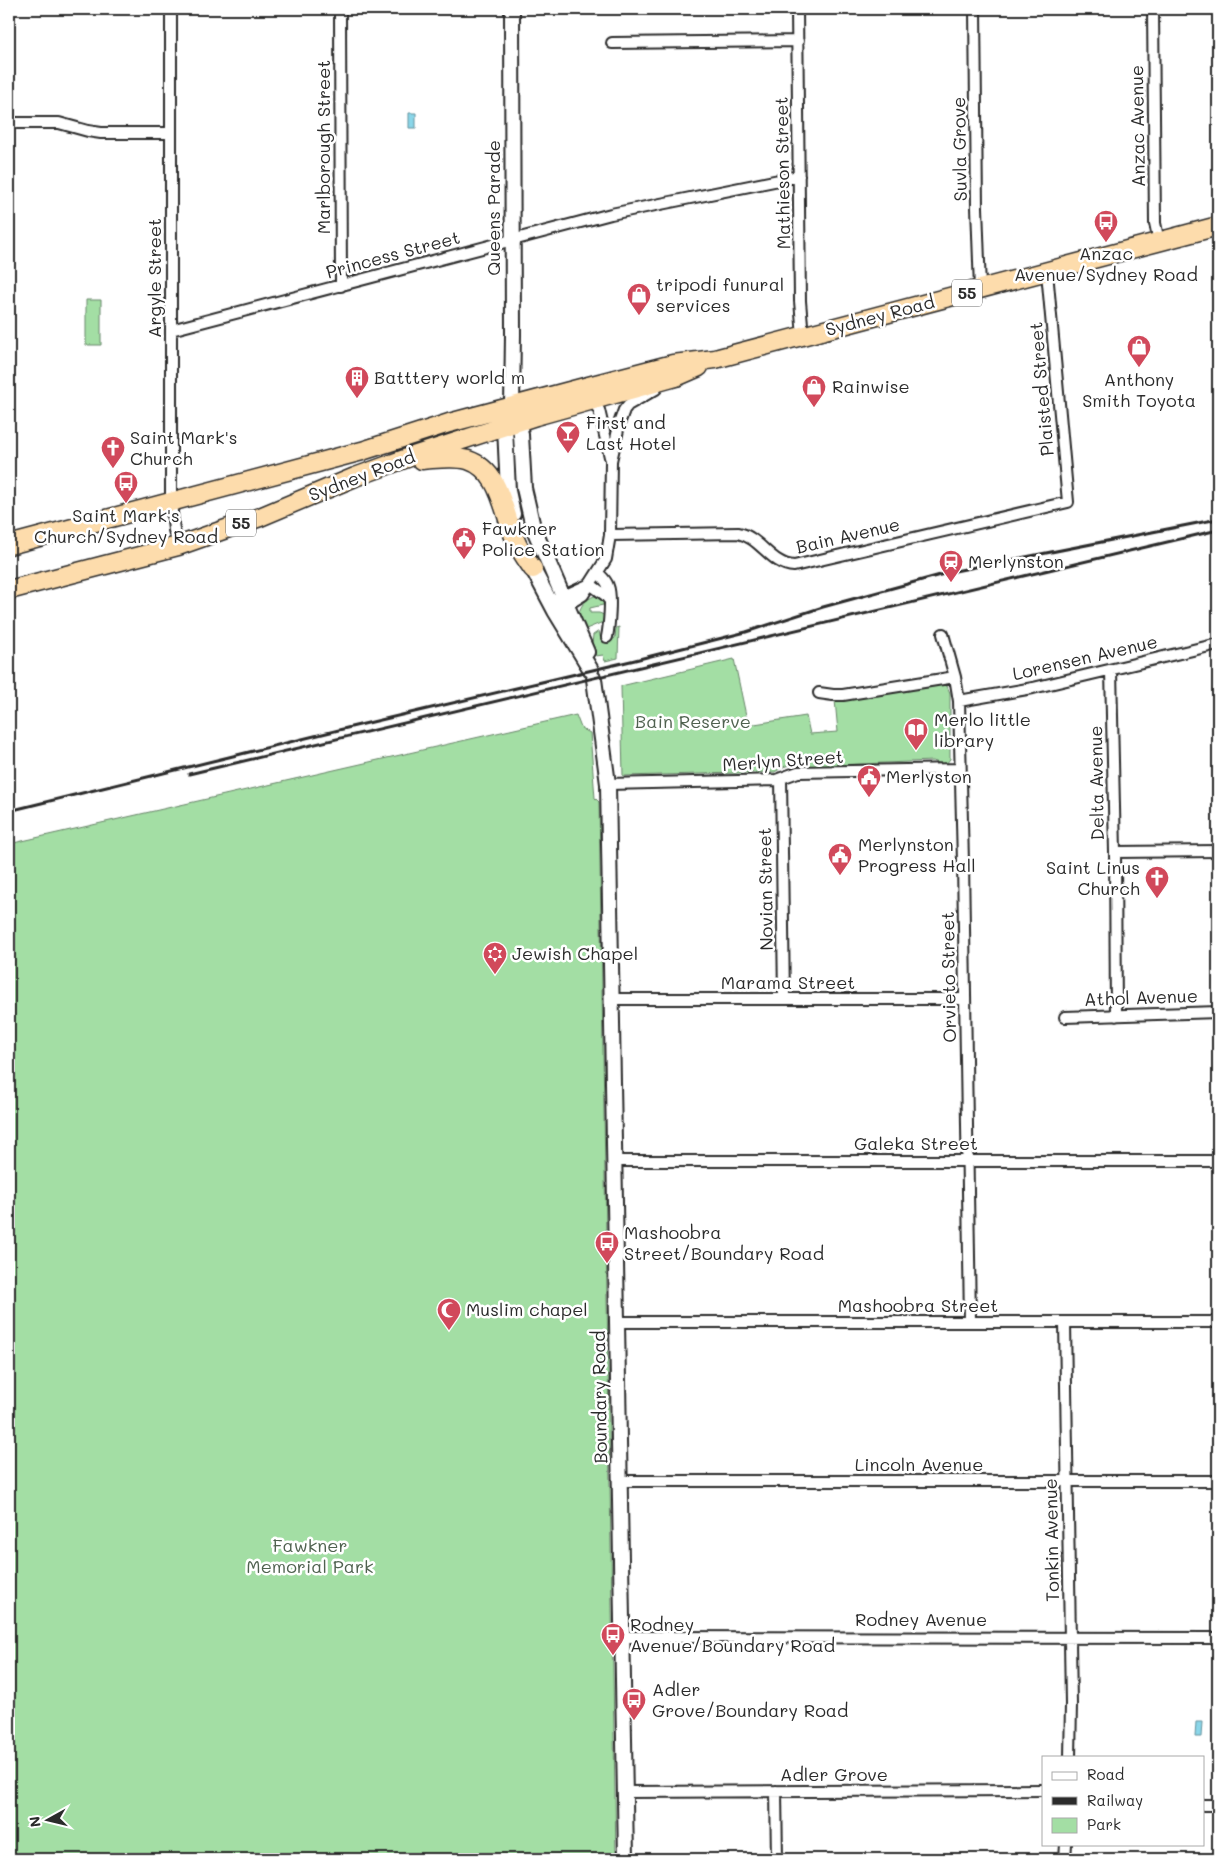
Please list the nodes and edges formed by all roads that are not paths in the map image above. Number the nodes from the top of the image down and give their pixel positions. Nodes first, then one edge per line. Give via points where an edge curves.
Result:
1 (171, 9) edge
2 (340, 9) edge
3 (512, 9) edge
4 (797, 9) edge
5 (975, 9) edge
6 (1153, 9) edge
7 (798, 41) junction
8 (612, 43) dead end
9 (9, 123) edge
10 (171, 133) junction
11 (798, 176) junction
12 (1218, 226) edge
13 (513, 240) junction
14 (1159, 242) junction
15 (1047, 272) junction
16 (340, 286) junction
17 (980, 289) junction
18 (172, 330) junction
19 (803, 336) junction
20 (715, 359) junction
21 (676, 377) junction
22 (592, 400) junction
23 (512, 418) junction
24 (611, 461) junction
25 (393, 463) junction
26 (1068, 502) joint
27 (171, 503) junction
28 (610, 535) junction
29 (9, 545) edge
30 (178, 546) junction
31 (533, 569) junction
32 (598, 573) junction
33 (590, 584) junction
34 (9, 590) edge
35 (566, 600) junction
36 (609, 600) junction
37 (553, 607) junction
38 (943, 634) dead end
39 (607, 638) dead end
40 (1218, 644) edge
41 (1111, 670) junction
42 (593, 675) junction
43 (955, 677) junction
44 (819, 692) dead end
45 (959, 701) junction
46 (960, 769) junction
47 (781, 778) junction
48 (608, 784) junction
49 (1218, 851) edge
50 (1115, 852) junction
51 (612, 999) junction
52 (784, 999) junction
53 (965, 999) junction
54 (1218, 1012) edge
55 (1116, 1016) junction
56 (1065, 1017) dead end
57 (614, 1160) junction
58 (968, 1160) junction
59 (1218, 1161) edge
60 (617, 1322) junction
61 (970, 1322) junction
62 (1065, 1322) junction
63 (1218, 1322) edge
64 (620, 1481) junction
65 (1068, 1481) junction
66 (1218, 1481) edge
67 (623, 1637) junction
68 (1070, 1638) junction
69 (1218, 1638) edge
70 (1070, 1756) edge
71 (1042, 1790) edge
72 (776, 1791) junction
73 (626, 1792) junction
74 (1204, 1805) edge
75 (1218, 1805) edge
76 (1066, 1846) edge
77 (626, 1859) edge
78 (777, 1859) edge
79 (1065, 1859) edge

1 - 10 street, Argyle Street
2 - 16 street, Marlborough Street
3 - 13 main road, Queens Parade
4 - 7 street, Mathieson Street
5 - 17 street, Suvla Grove
6 - 14 street, Anzac Avenue via 1155,223
7 - 8 street
7 - 11 street, Mathieson Street
9 - 10 street via 59,123 100,133
10 - 18 street, Argyle Street
11 - 13 street, Princess Street via 611,214
11 - 19 street, Mathieson Street
12 - 14 highway, Sydney Road / 55
13 - 16 street, Princess Street
13 - 23 main road, Queens Parade
14 - 15 highway, Sydney Road / 55
15 - 17 highway, Sydney Road / 55
15 - 26 street, Plaisted Street
16 - 18 street, Princess Street
17 - 19 highway, Sydney Road / 55
18 - 27 street, Argyle Street
19 - 20 highway, Sydney Road / 55
20 - 21 highway, Sydney Road / 55
20 - 23 highway, Sydney Road / 55 via 673,364
21 - 22 highway, Sydney Road / 55
21 - 24 street via 635,400 624,410
22 - 23 highway, Sydney Road / 55
22 - 24 street via 599,410
23 - 25 highway, Sydney Road / 55
23 - 27 highway, Sydney Road / 55 via 449,424
23 - 31 main road, Boundary Road via 508,491 519,539
23 - 35 main road, Boundary Road via 528,507 539,543
24 - 28 street
25 - 30 highway, Sydney Road / 55
25 - 31 highway via 457,458 486,470 498,489 520,552
26 - 28 street, Bain Avenue via 794,566 782,563 748,537 738,534
27 - 29 highway, Sydney Road / 55
27 - 30 street, Argyle Street
28 - 32 street via 609,550
30 - 34 highway, Sydney Road / 55
31 - 37 main road, Boundary Road
32 - 33 street
32 - 36 street via 608,586
33 - 35 street
33 - 36 street
35 - 37 street
35 - 42 main road, Boundary Road via 587,650
36 - 39 street
37 - 42 main road, Boundary Road
38 - 43 street, Orvieto Street
40 - 41 street, Lorensen Avenue
41 - 45 street, Lorensen Avenue
41 - 50 street, Delta Avenue
42 - 48 main road, Boundary Road
43 - 44 street via 843,695
43 - 45 street, Orvieto Street
45 - 46 street, Orvieto Street
46 - 47 street, Merlyn Street via 798,772
46 - 53 street, Orvieto Street
47 - 48 street, Merlyn Street
47 - 52 street, Novian Street
48 - 51 main road, Boundary Road
49 - 50 street
50 - 55 street, Delta Avenue
51 - 52 street, Marama Street
51 - 57 main road, Boundary Road
52 - 53 street, Marama Street
53 - 58 street, Orvieto Street
54 - 55 street, Athol Avenue
55 - 56 street, Athol Avenue
57 - 58 street, Galeka Street
57 - 60 main road, Boundary Road
58 - 59 street, Galeka Street
58 - 61 street, Orvieto Street
60 - 61 street, Mashoobra Street
60 - 64 main road, Boundary Road
61 - 62 street, Mashoobra Street
62 - 63 street, Mashoobra Street
62 - 65 street, Tonkin Avenue
64 - 65 street, Lincoln Avenue
64 - 67 main road, Boundary Road
65 - 66 street, Lincoln Avenue
65 - 68 street, Tonkin Avenue
67 - 68 street, Rodney Avenue
67 - 73 main road, Boundary Road
68 - 69 street, Rodney Avenue
68 - 70 street, Tonkin Avenue
71 - 72 street, Adler Grove
72 - 73 street, Adler Grove
72 - 78 street
73 - 77 main road, Boundary Road
74 - 75 street
76 - 79 street

